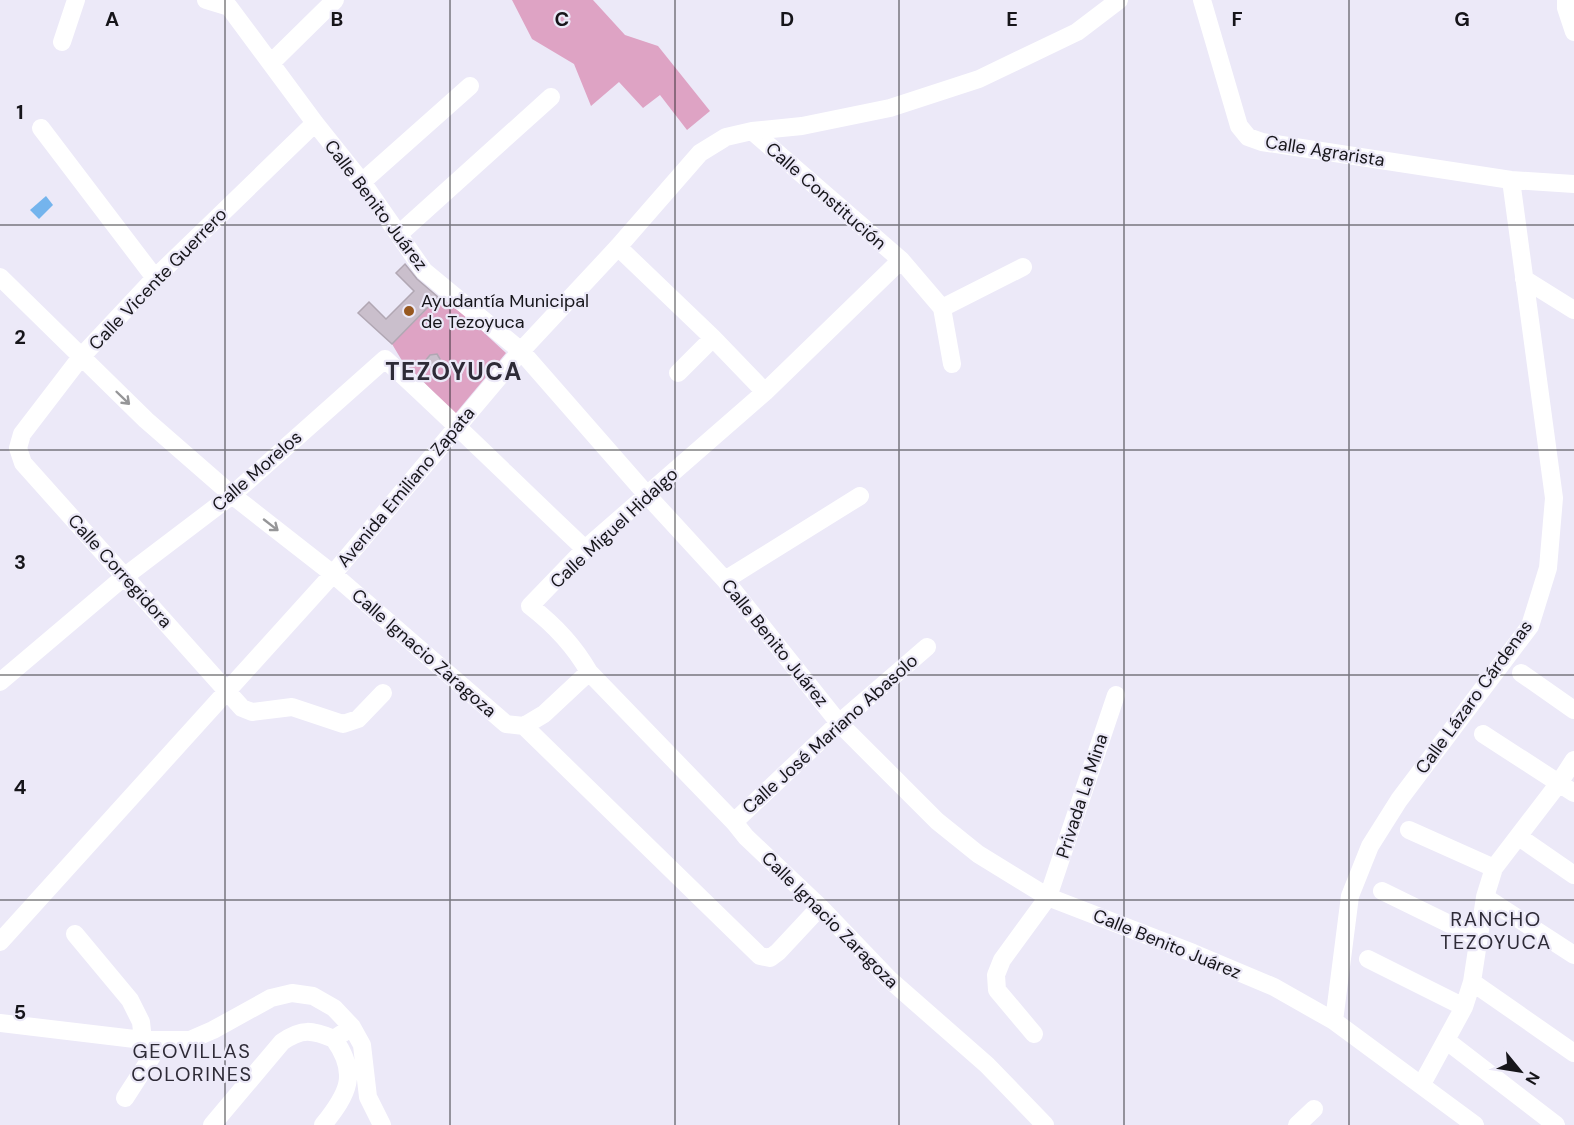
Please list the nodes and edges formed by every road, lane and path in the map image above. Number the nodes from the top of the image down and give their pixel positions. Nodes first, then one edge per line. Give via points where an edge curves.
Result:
1 (76, 0) edge
2 (206, 0) edge
3 (335, 0) edge
4 (1119, 0) edge
5 (1202, 0) edge
6 (1566, 0) edge
7 (1574, 32) edge
8 (62, 42) dead end
9 (271, 63) junction
10 (470, 86) dead end
11 (550, 97) dead end
12 (315, 123) junction
13 (41, 128) dead end
14 (752, 131) junction
15 (1511, 180) junction
16 (362, 182) junction
17 (1574, 184) edge
18 (399, 234) junction
19 (618, 247) junction
20 (901, 260) junction
21 (1023, 267) dead end
22 (0, 277) edge
23 (154, 278) junction
24 (1524, 279) junction
25 (942, 308) junction
26 (1574, 310) edge
27 (713, 338) junction
28 (521, 351) junction
29 (81, 357) junction
30 (952, 364) dead end
31 (678, 373) dead end
32 (765, 392) junction
33 (458, 426) junction
34 (18, 448) joint
35 (232, 495) junction
36 (647, 495) junction
37 (860, 496) dead end
38 (585, 549) junction
39 (333, 574) junction
40 (124, 577) junction
41 (725, 580) junction
42 (927, 647) dead end
43 (589, 672) junction
44 (1521, 673) dead end
45 (0, 682) edge
46 (227, 691) junction
47 (384, 693) dead end
48 (1116, 695) dead end
49 (1574, 710) edge
50 (839, 723) junction
51 (524, 726) junction
52 (1483, 734) dead end
53 (1574, 760) edge
54 (1567, 788) edge
55 (734, 822) junction
56 (1409, 830) dead end
57 (1519, 837) junction
58 (1494, 868) junction
59 (1574, 875) edge
60 (1382, 891) dead end
61 (1048, 897) junction
62 (1485, 897) junction
63 (820, 907) junction
64 (75, 934) dead end
65 (1478, 938) junction
66 (0, 942) edge
67 (1574, 956) edge
68 (1368, 959) dead end
69 (1472, 982) junction
70 (1464, 1007) junction
71 (1334, 1021) junction
72 (0, 1023) edge
73 (352, 1027) junction
74 (1034, 1034) dead end
75 (334, 1039) junction
76 (150, 1040) junction
77 (1447, 1041) junction
78 (1574, 1053) edge
79 (1422, 1084) junction
80 (125, 1098) dead end
81 (1314, 1109) dead end
82 (212, 1125) edge
83 (323, 1125) edge
84 (382, 1125) edge
85 (1045, 1125) edge
86 (1297, 1125) edge
87 (1475, 1125) edge
88 (1556, 1125) edge

1 - 8 street
2 - 9 street, Calle Benito Juárez via 229,7
3 - 9 street
4 - 14 street, Avenida Emiliano Zapata via 1077,32 979,79 890,108 802,126
5 - 15 street, Calle Agrarista via 1239,126 1248,137
6 - 7 street
9 - 12 street, Calle Benito Juárez
10 - 16 street
11 - 18 street
12 - 16 street, Calle Benito Juárez
12 - 23 street, Calle Vicente Guerrero
13 - 23 street
14 - 19 street, Avenida Emiliano Zapata via 726,137 700,153
14 - 20 street, Calle Constitución
15 - 17 street, Calle Agrarista
15 - 24 street, Calle Lázaro Cárdenas
16 - 18 street, Calle Benito Juárez
18 - 28 street, Calle Benito Juárez via 424,271
19 - 27 street
19 - 28 street, Avenida Emiliano Zapata
20 - 25 street, Calle Constitución
20 - 32 street, Calle Miguel Hidalgo
21 - 25 street
22 - 29 street, Calle Ignacio Zaragoza
23 - 29 street, Calle Vicente Guerrero
24 - 26 street
24 - 71 street, Calle Lázaro Cárdenas via 1554,498 1548,568 1530,626 1399,800 1370,846 1350,896
25 - 30 street
27 - 31 street
27 - 32 street
28 - 33 street, Avenida Emiliano Zapata
28 - 36 street, Calle Benito Juárez
29 - 34 street, Calle Vicente Guerrero via 22,434
29 -> 35 street, Calle Ignacio Zaragoza
32 - 36 street, Calle Miguel Hidalgo
33 - 35 street, Calle Morelos via 385,359
33 - 38 street
33 - 39 street, Avenida Emiliano Zapata
34 - 40 street, Calle Corregidora via 23,462
35 -> 39 street, Calle Ignacio Zaragoza
35 - 40 street, Calle Morelos
36 - 38 street, Calle Miguel Hidalgo
36 - 41 street, Calle Benito Juárez
37 - 41 street
38 - 43 street, Calle Miguel Hidalgo via 530,606
39 - 46 street, Avenida Emiliano Zapata
39 - 51 street, Calle Ignacio Zaragoza via 506,724
40 - 45 street, Calle Morelos
40 - 46 street, Calle Corregidora
41 - 50 street, Calle Benito Juárez
42 - 50 street, Calle José Mariano Abasolo
43 - 51 street via 544,714
43 - 55 street, Calle Ignacio Zaragoza
44 - 49 street
46 - 47 street, Calle Corregidora via 242,708 252,712 292,707 343,724 358,719
46 - 66 street, Avenida Emiliano Zapata
48 - 61 street, Privada La Mina
50 - 55 street, Calle José Mariano Abasolo
50 - 61 street, Calle Benito Juárez via 937,821 978,854
51 - 63 street via 760,956 770,958 778,952
52 - 54 street
53 - 54 street
54 - 57 street
55 - 63 street, Calle Ignacio Zaragoza
56 - 58 street
57 - 58 street
57 - 59 street
58 - 62 street
60 - 65 street
61 - 71 street, Calle Benito Juárez via 1274,987
61 - 74 street, Privada La Mina via 1002,960 996,975 997,990
62 - 65 street
62 - 67 street
63 - 85 street, Calle Ignacio Zaragoza via 889,979 987,1065
64 - 76 street via 130,1000
65 - 69 street
68 - 70 street
69 - 70 street
69 - 78 street
70 - 77 street
71 - 79 street, Calle Benito Juárez
72 - 76 street
73 - 75 street
73 - 76 street via 334,1008 313,996 292,993 271,998 190,1040
73 - 84 street via 362,1045 368,1097
75 - 82 street via 314,1031 294,1033
75 - 83 street via 344,1053 349,1081 338,1106
76 - 80 street via 153,1053
77 - 79 street
77 - 88 street
79 - 87 street, Calle Benito Juárez
81 - 86 street

